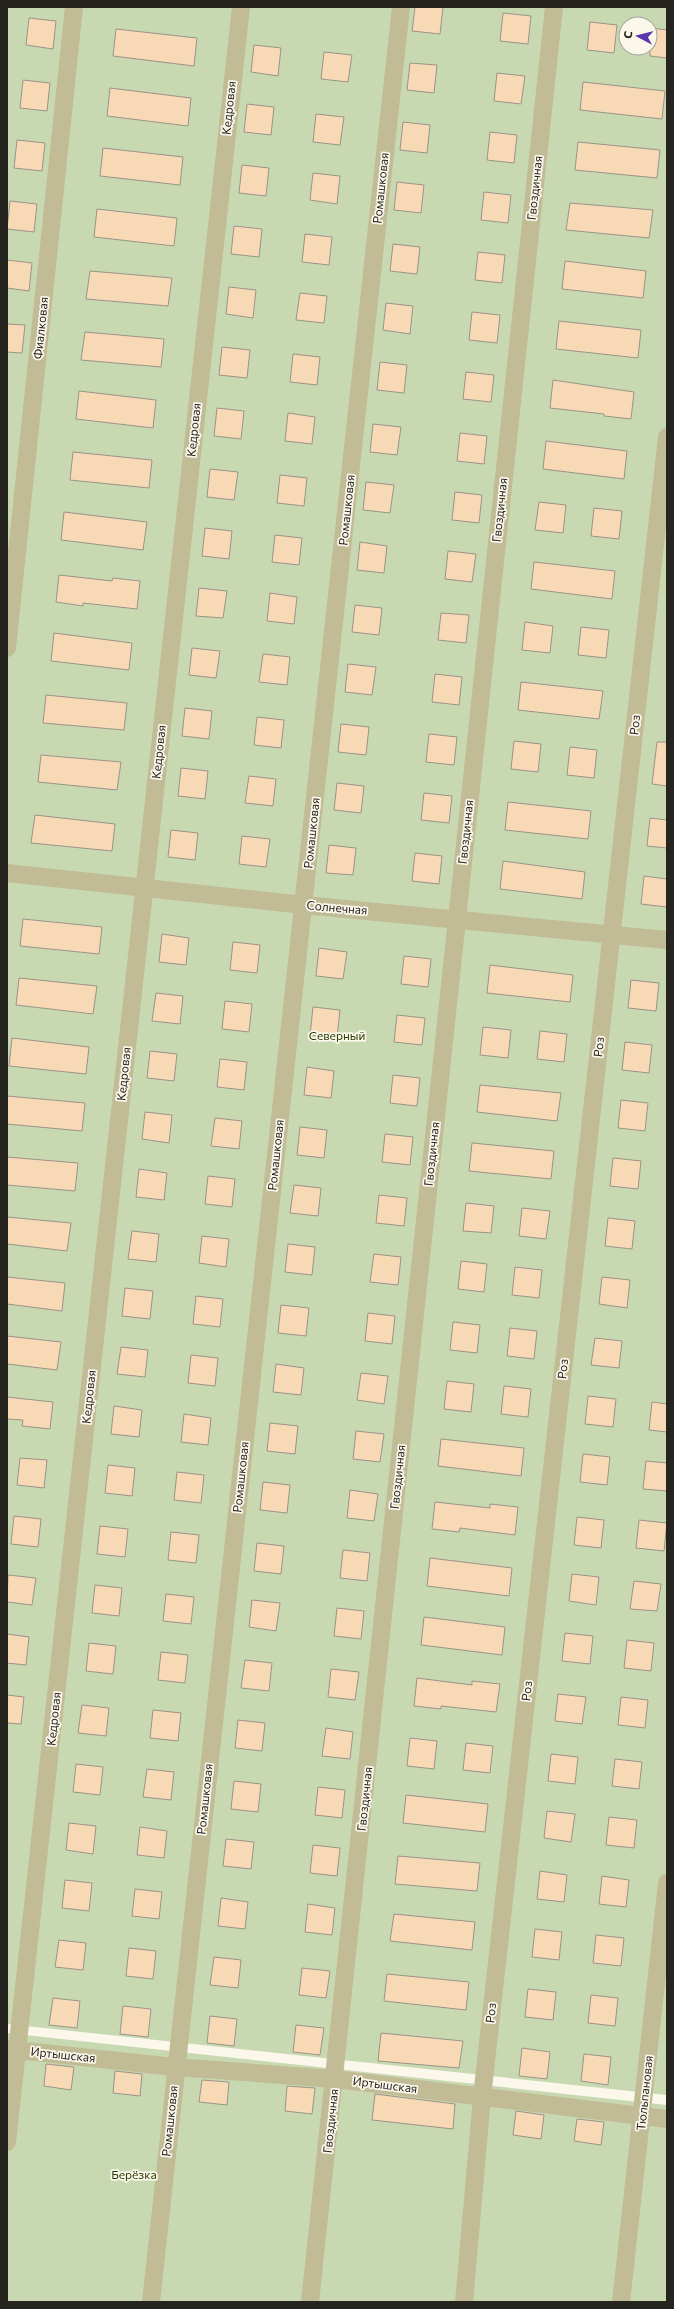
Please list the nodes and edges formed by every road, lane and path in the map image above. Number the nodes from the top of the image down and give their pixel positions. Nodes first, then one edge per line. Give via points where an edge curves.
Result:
1 (74, 7) edge
2 (240, 7) edge
3 (401, 7) edge
4 (554, 7) edge
5 (667, 437) edge
6 (7, 648) edge
7 (7, 873) edge
8 (144, 887) junction
9 (304, 905) junction
10 (457, 919) junction
11 (612, 934) junction
12 (667, 940) edge
13 (667, 1883) edge
14 (12, 2049) edge
15 (175, 2068) junction
16 (335, 2079) junction
17 (482, 2097) junction
18 (642, 2116) junction
19 (667, 2119) edge
20 (7, 2142) edge
21 (151, 2302) edge
22 (310, 2302) edge
23 (464, 2302) edge
24 (621, 2302) edge

1 - 6 street, Фиалковая
2 - 8 street, Кедровая
3 - 9 street, Ромашковая
4 - 10 street, Гвоздичная
5 - 11 street, Роз
7 - 8 street, Солнечная
8 - 9 street, Солнечная
8 - 14 street, Кедровая
9 - 10 street, Солнечная
9 - 15 street, Ромашковая
10 - 11 street, Солнечная
10 - 16 street, Гвоздичная
11 - 12 street, Солнечная
11 - 17 street, Роз
13 - 18 street, Тюльпановая
14 - 15 street, Иртышская
14 - 20 street, Кедровая
15 - 16 street, Иртышская
15 - 21 street, Ромашковая
16 - 17 street, Иртышская
16 - 22 street, Гвоздичная
17 - 18 street, Иртышская
17 - 23 street, Роз
18 - 19 street, Иртышская
18 - 24 street, Тюльпановая

